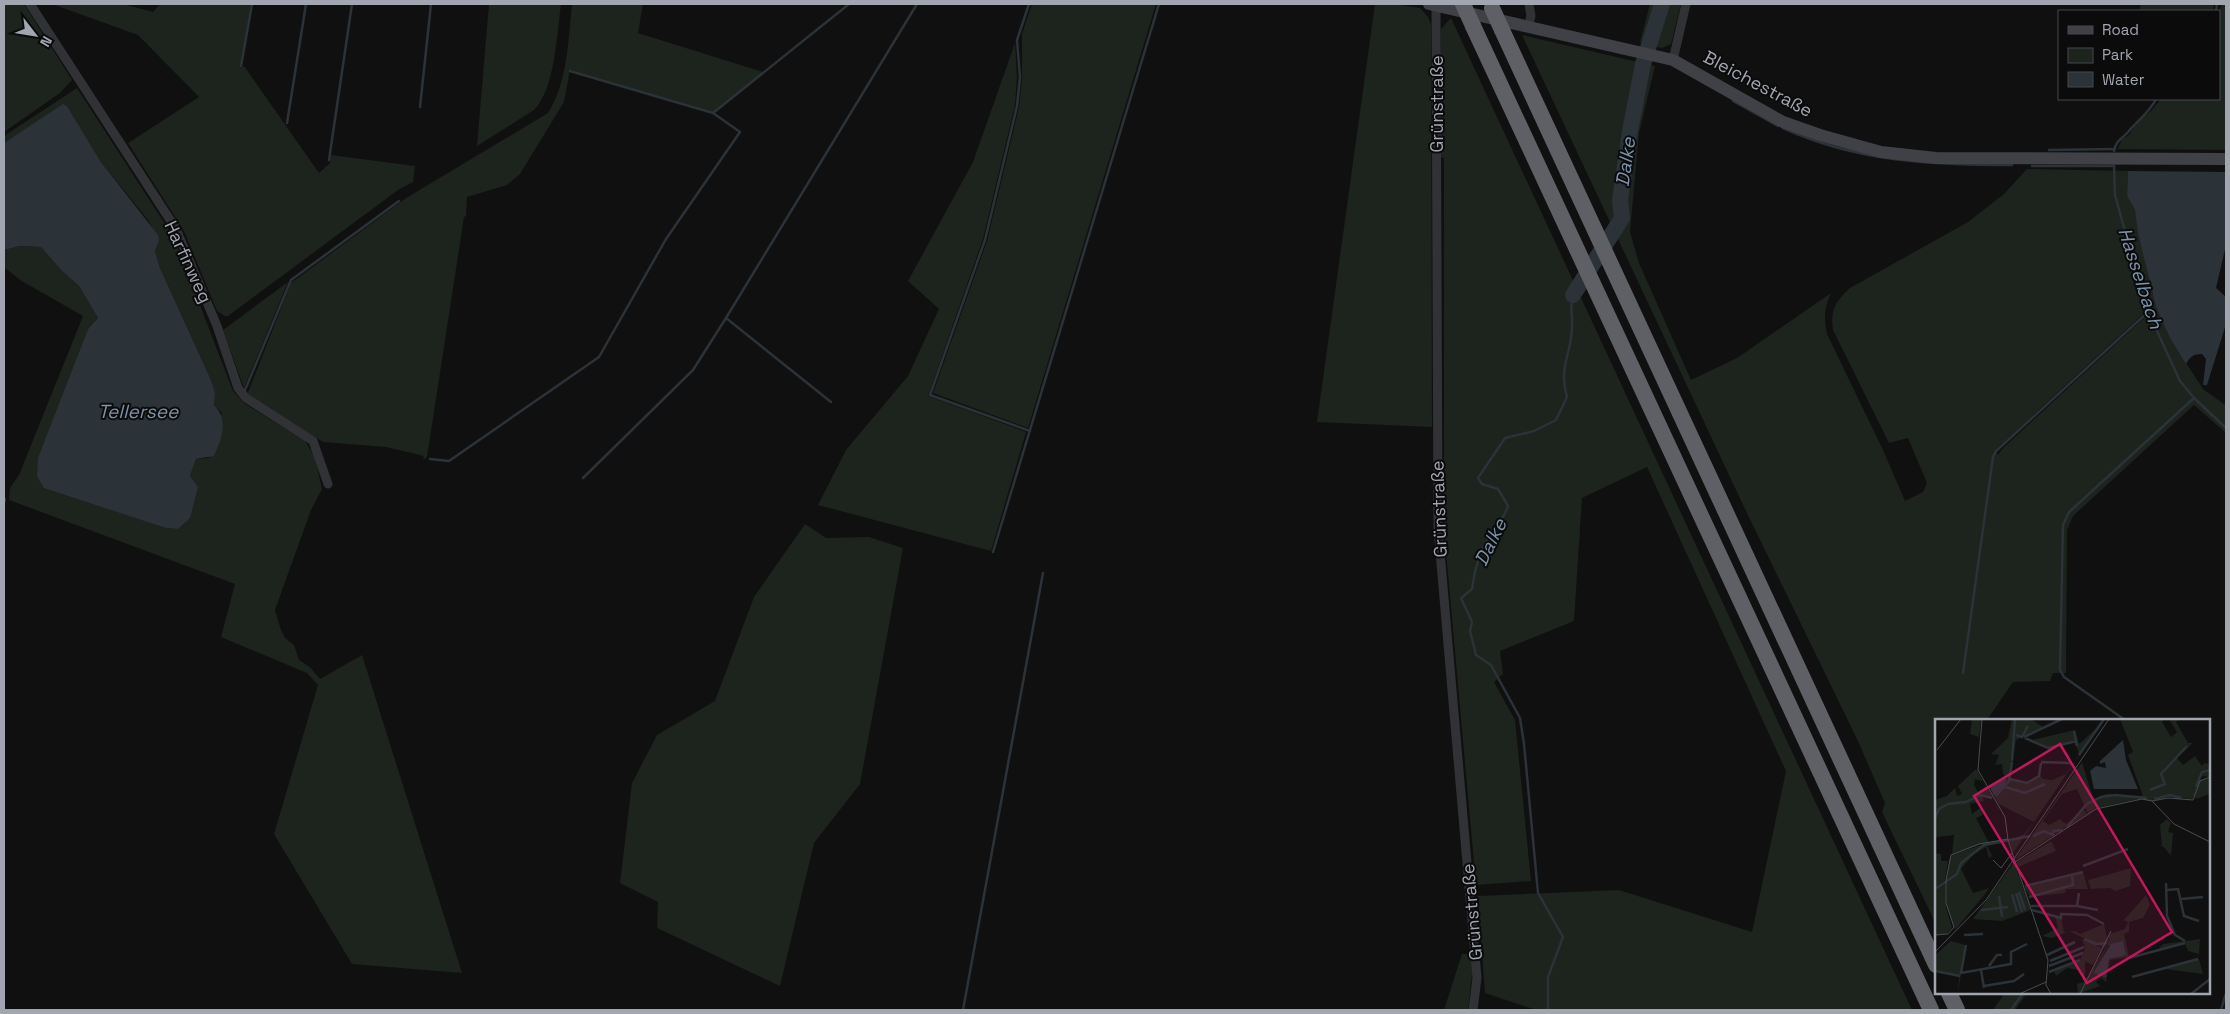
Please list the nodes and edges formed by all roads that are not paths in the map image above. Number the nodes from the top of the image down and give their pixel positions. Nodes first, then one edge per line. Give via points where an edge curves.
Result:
1 (30, 4) edge
2 (1433, 4) edge
3 (1463, 4) edge
4 (1529, 4) edge
5 (1686, 4) edge
6 (1491, 6) edge
7 (1528, 27) junction
8 (1669, 59) junction
9 (2226, 159) edge
10 (328, 484) dead end
11 (1935, 963) edge
12 (1949, 994) edge
13 (1473, 1010) edge
14 (1930, 1010) edge
15 (1957, 1010) edge

1 - 10 street, Harfinweg via 176,229 217,326 238,388 246,398 313,441
2 - 7 street, Bleichestraße
2 - 13 street, Grünstraße via 1438,529 1477,978
3 - 14 highway, bridge
4 - 7 street via 1531,16
5 - 8 street
6 - 11 highway, bridge
7 - 8 street, Bleichestraße
8 - 9 street, Bleichestraße via 1784,122 1881,152 1936,158
12 - 15 highway

